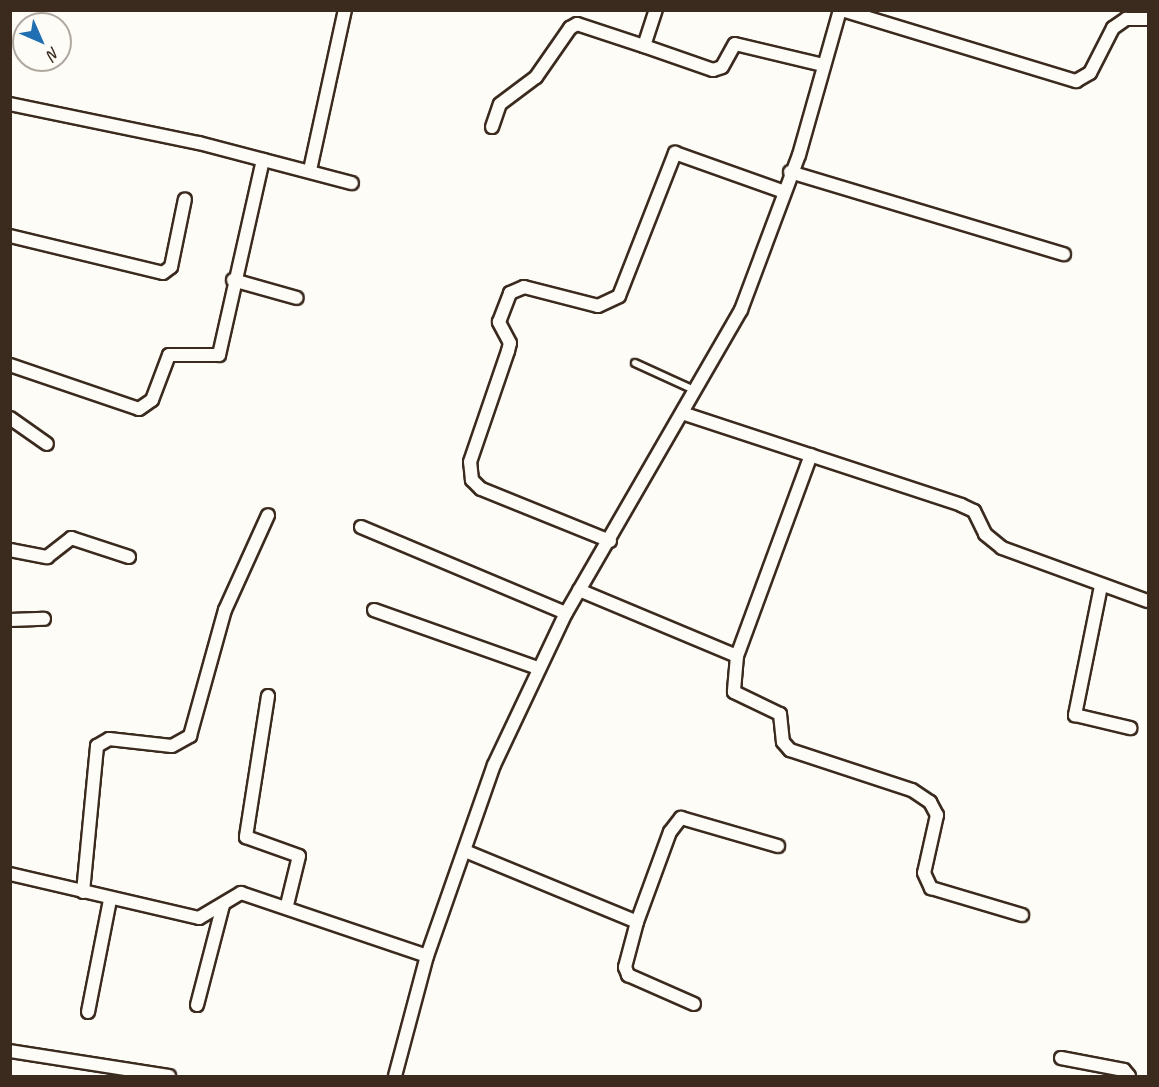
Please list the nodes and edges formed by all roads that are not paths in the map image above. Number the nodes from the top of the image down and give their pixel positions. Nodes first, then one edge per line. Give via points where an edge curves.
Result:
1 (345, 10) edge
2 (656, 10) edge
3 (841, 10) edge
4 (1149, 19) edge
5 (644, 46) junction
6 (823, 65) junction
7 (10, 104) edge
8 (492, 127) dead end
9 (263, 160) junction
10 (310, 170) junction
11 (790, 172) junction
12 (352, 183) dead end
13 (782, 191) junction
14 (185, 199) dead end
15 (10, 236) edge
16 (1064, 254) dead end
17 (233, 280) junction
18 (297, 298) dead end
19 (635, 363) dead end
20 (10, 364) edge
21 (697, 392) junction
22 (685, 414) junction
23 (10, 418) edge
24 (47, 444) dead end
25 (811, 455) junction
26 (268, 515) dead end
27 (361, 527) dead end
28 (610, 541) junction
29 (10, 550) edge
30 (129, 557) dead end
31 (1101, 586) junction
32 (579, 590) junction
33 (1149, 600) edge
34 (374, 610) dead end
35 (566, 613) junction
36 (45, 619) dead end
37 (10, 620) edge
38 (737, 656) junction
39 (538, 668) junction
40 (268, 696) dead end
41 (1130, 728) dead end
42 (778, 846) dead end
43 (465, 851) junction
44 (10, 874) edge
45 (82, 892) junction
46 (110, 900) junction
47 (224, 904) junction
48 (287, 905) junction
49 (1022, 915) dead end
50 (637, 922) junction
51 (427, 956) junction
52 (694, 1004) dead end
53 (197, 1005) dead end
54 (88, 1012) dead end
55 (10, 1051) edge
56 (1061, 1058) dead end
57 (169, 1077) edge
58 (395, 1077) edge
59 (1130, 1077) edge

1 - 10 street
2 - 5 street
3 - 4 street via 1076,81 1090,73 1113,28 1126,19
3 - 6 street
5 - 6 street via 713,70 723,67 735,44
5 - 8 street via 577,24 570,28 536,77 500,104
6 - 11 street
7 - 9 street
9 - 10 street
9 - 17 street
10 - 12 street
11 - 13 street
11 - 16 street
13 - 21 street via 741,310
13 - 28 street via 675,153 619,296 598,306 524,287 510,293 499,322 510,343 470,462 472,480 481,489
14 - 15 street via 171,267 163,273
17 - 18 street
17 - 20 street via 223,350 214,357 169,356 144,408
19 - 21 lane
21 - 22 street
22 - 25 street
22 - 28 street
23 - 24 street
25 - 31 street via 962,505 974,511 994,543
25 - 38 street
26 - 45 street via 225,610 190,736 172,746 109,739 97,746
27 - 35 street
28 - 32 street
29 - 30 street via 47,557 71,538
31 - 33 street
31 - 41 street via 1075,716
32 - 35 street
32 - 38 street
34 - 39 street
35 - 39 street
36 - 37 street
38 - 49 street via 734,692 780,714 783,742 790,750 912,790 930,802 937,815 924,873 931,888
39 - 43 street via 494,765
40 - 48 street via 246,837 299,856
42 - 50 street via 681,818 670,832
43 - 50 street
43 - 51 street
44 - 45 street
45 - 46 street
46 - 47 street via 199,918
46 - 54 street
47 - 48 street via 241,893
47 - 53 street
48 - 51 street
50 - 52 street via 625,967 628,975
51 - 58 street
55 - 57 street
56 - 59 street via 1124,1070

